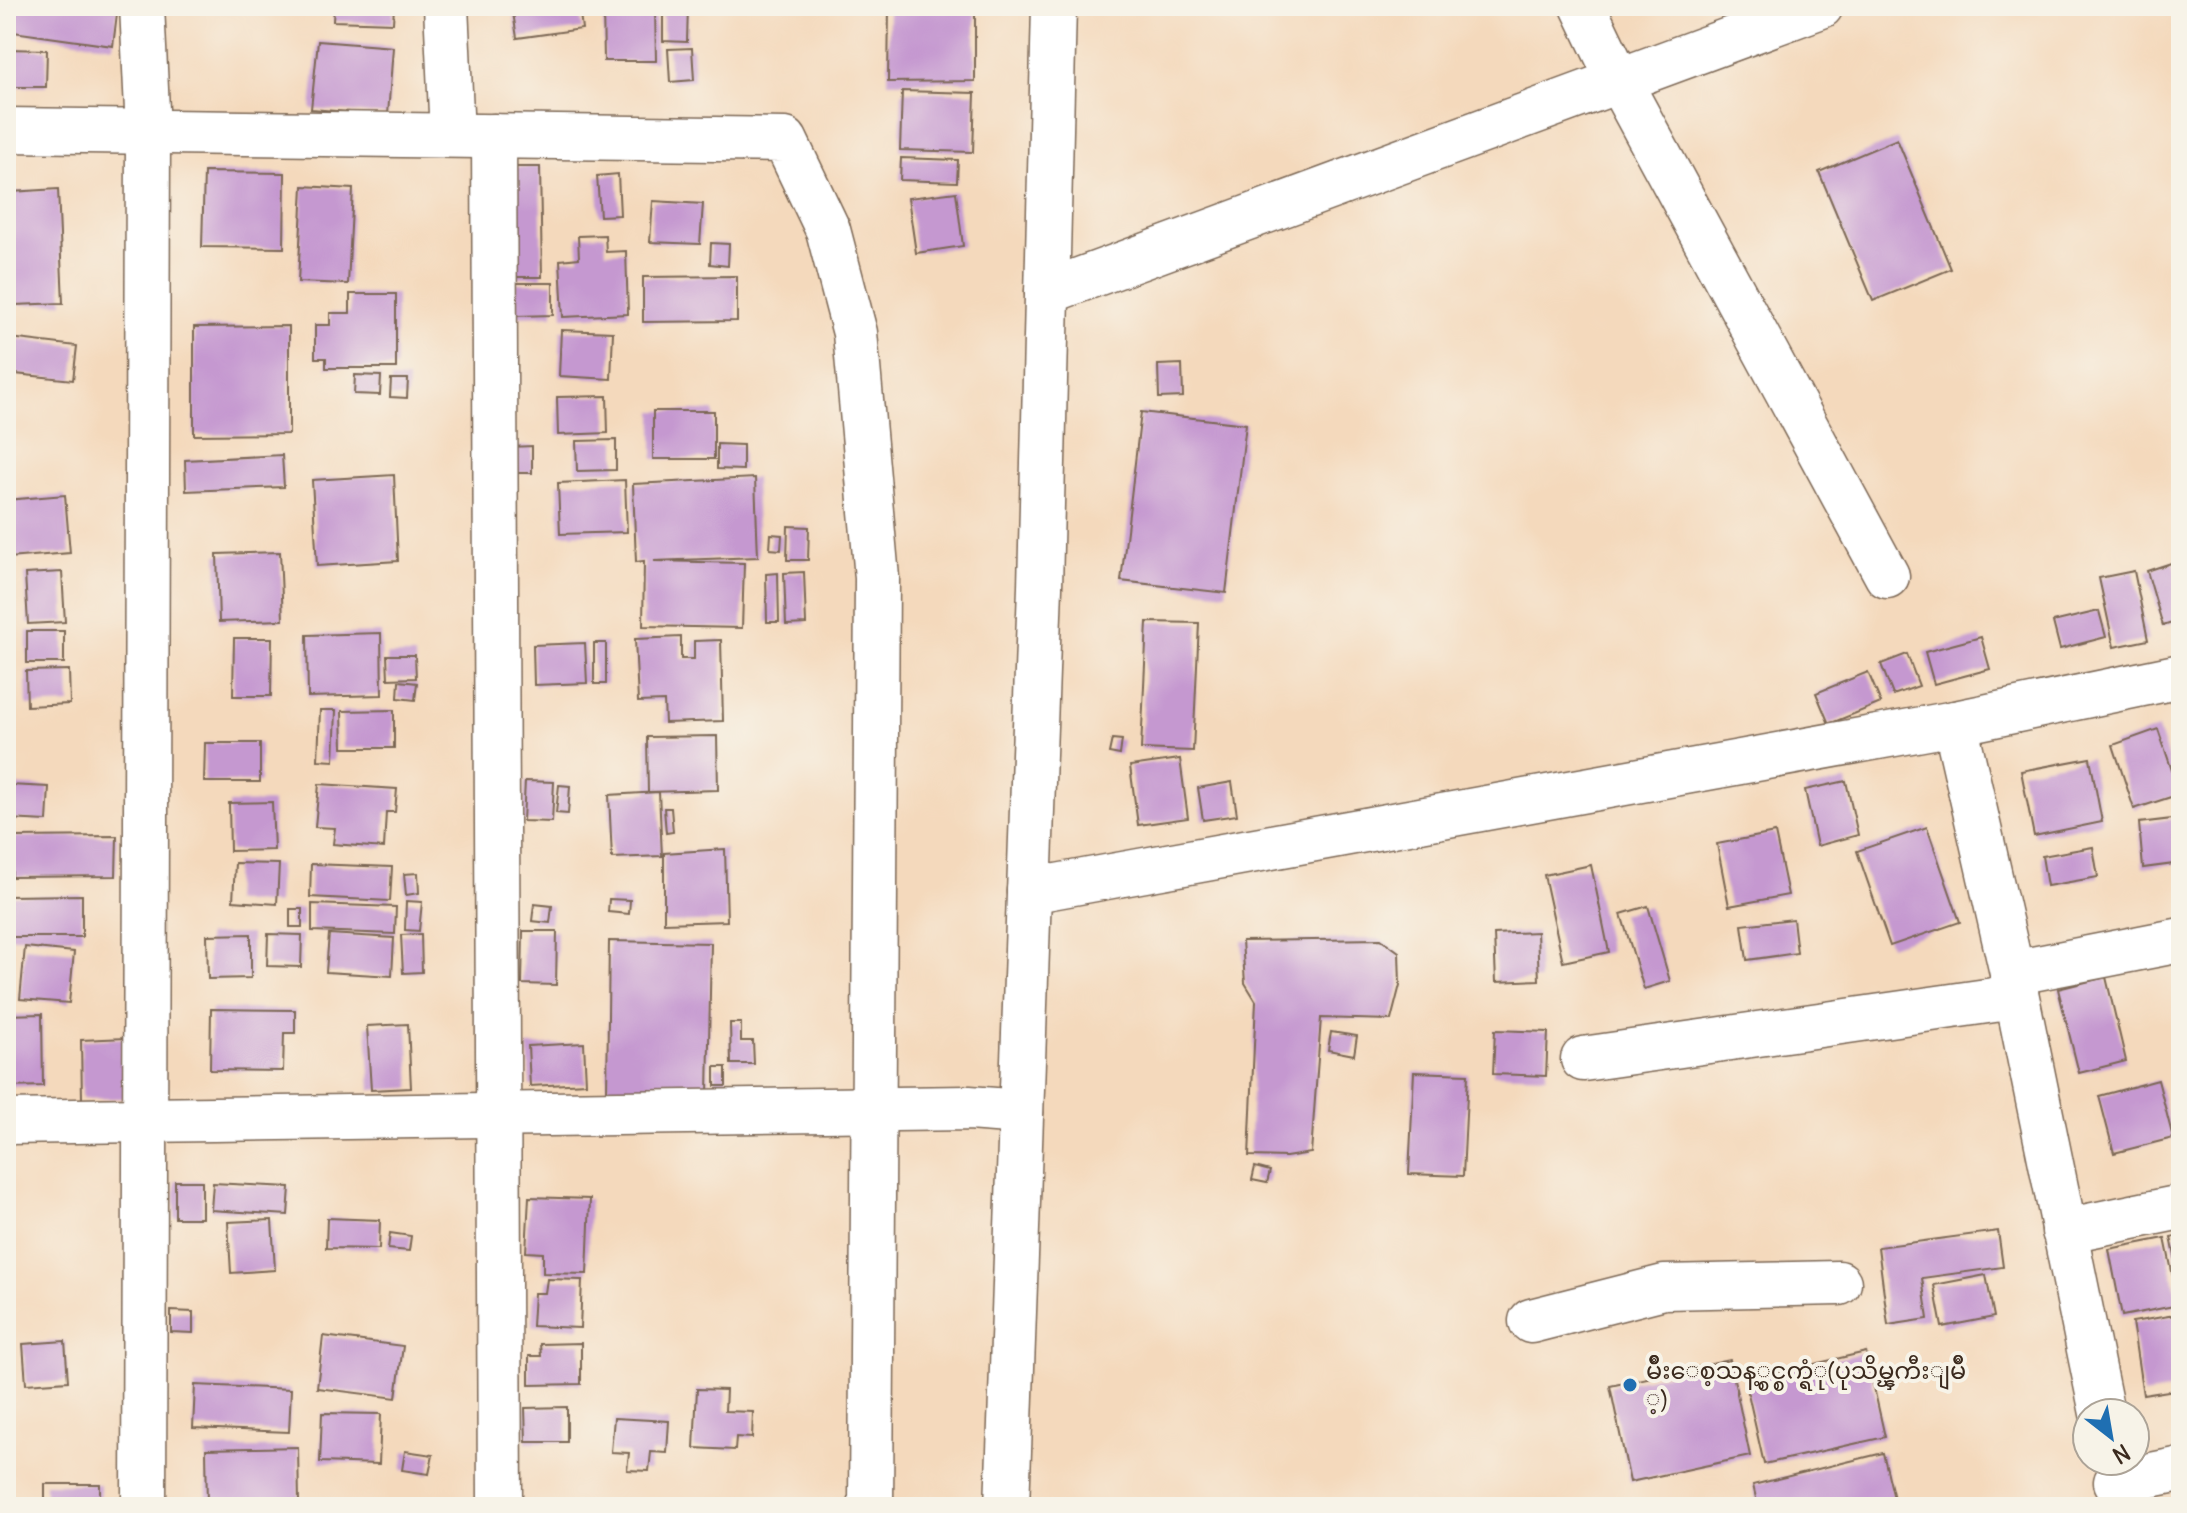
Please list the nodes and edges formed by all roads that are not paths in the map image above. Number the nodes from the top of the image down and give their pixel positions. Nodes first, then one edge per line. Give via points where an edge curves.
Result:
1 (142, 6) edge
2 (446, 6) edge
3 (1054, 6) edge
4 (1583, 6) edge
5 (1821, 6) edge
6 (1619, 81) junction
7 (6, 130) edge
8 (148, 131) junction
9 (473, 135) junction
10 (1047, 292) junction
11 (1887, 576) dead end
12 (2181, 676) edge
13 (1955, 723) junction
14 (1029, 891) junction
15 (2181, 940) edge
16 (2013, 985) junction
17 (1583, 1059) dead end
18 (884, 1109) junction
19 (1021, 1112) junction
20 (499, 1115) junction
21 (6, 1122) edge
22 (147, 1122) junction
23 (2181, 1207) edge
24 (2064, 1231) junction
25 (1839, 1283) dead end
26 (1531, 1321) dead end
27 (2099, 1397) edge
28 (2181, 1469) edge
29 (2117, 1483) edge
30 (144, 1507) edge
31 (500, 1507) edge
32 (871, 1507) edge
33 (1007, 1507) edge

1 - 8 street
2 - 9 street
3 - 10 street
4 - 6 street
5 - 6 street
6 - 10 street
6 - 11 street
7 - 8 street
8 - 9 street
8 - 22 street
9 - 18 street via 785,140 828,230 855,333 877,578
9 - 20 street
10 - 14 street
12 - 13 street
13 - 14 street
13 - 16 street
14 - 19 street
15 - 16 street
16 - 17 street
16 - 24 street
18 - 19 street
18 - 20 street
18 - 32 street
19 - 33 street
20 - 22 street
20 - 31 street
21 - 22 street
22 - 30 street
23 - 24 street
24 - 27 street
25 - 26 street via 1664,1287
28 - 29 street

